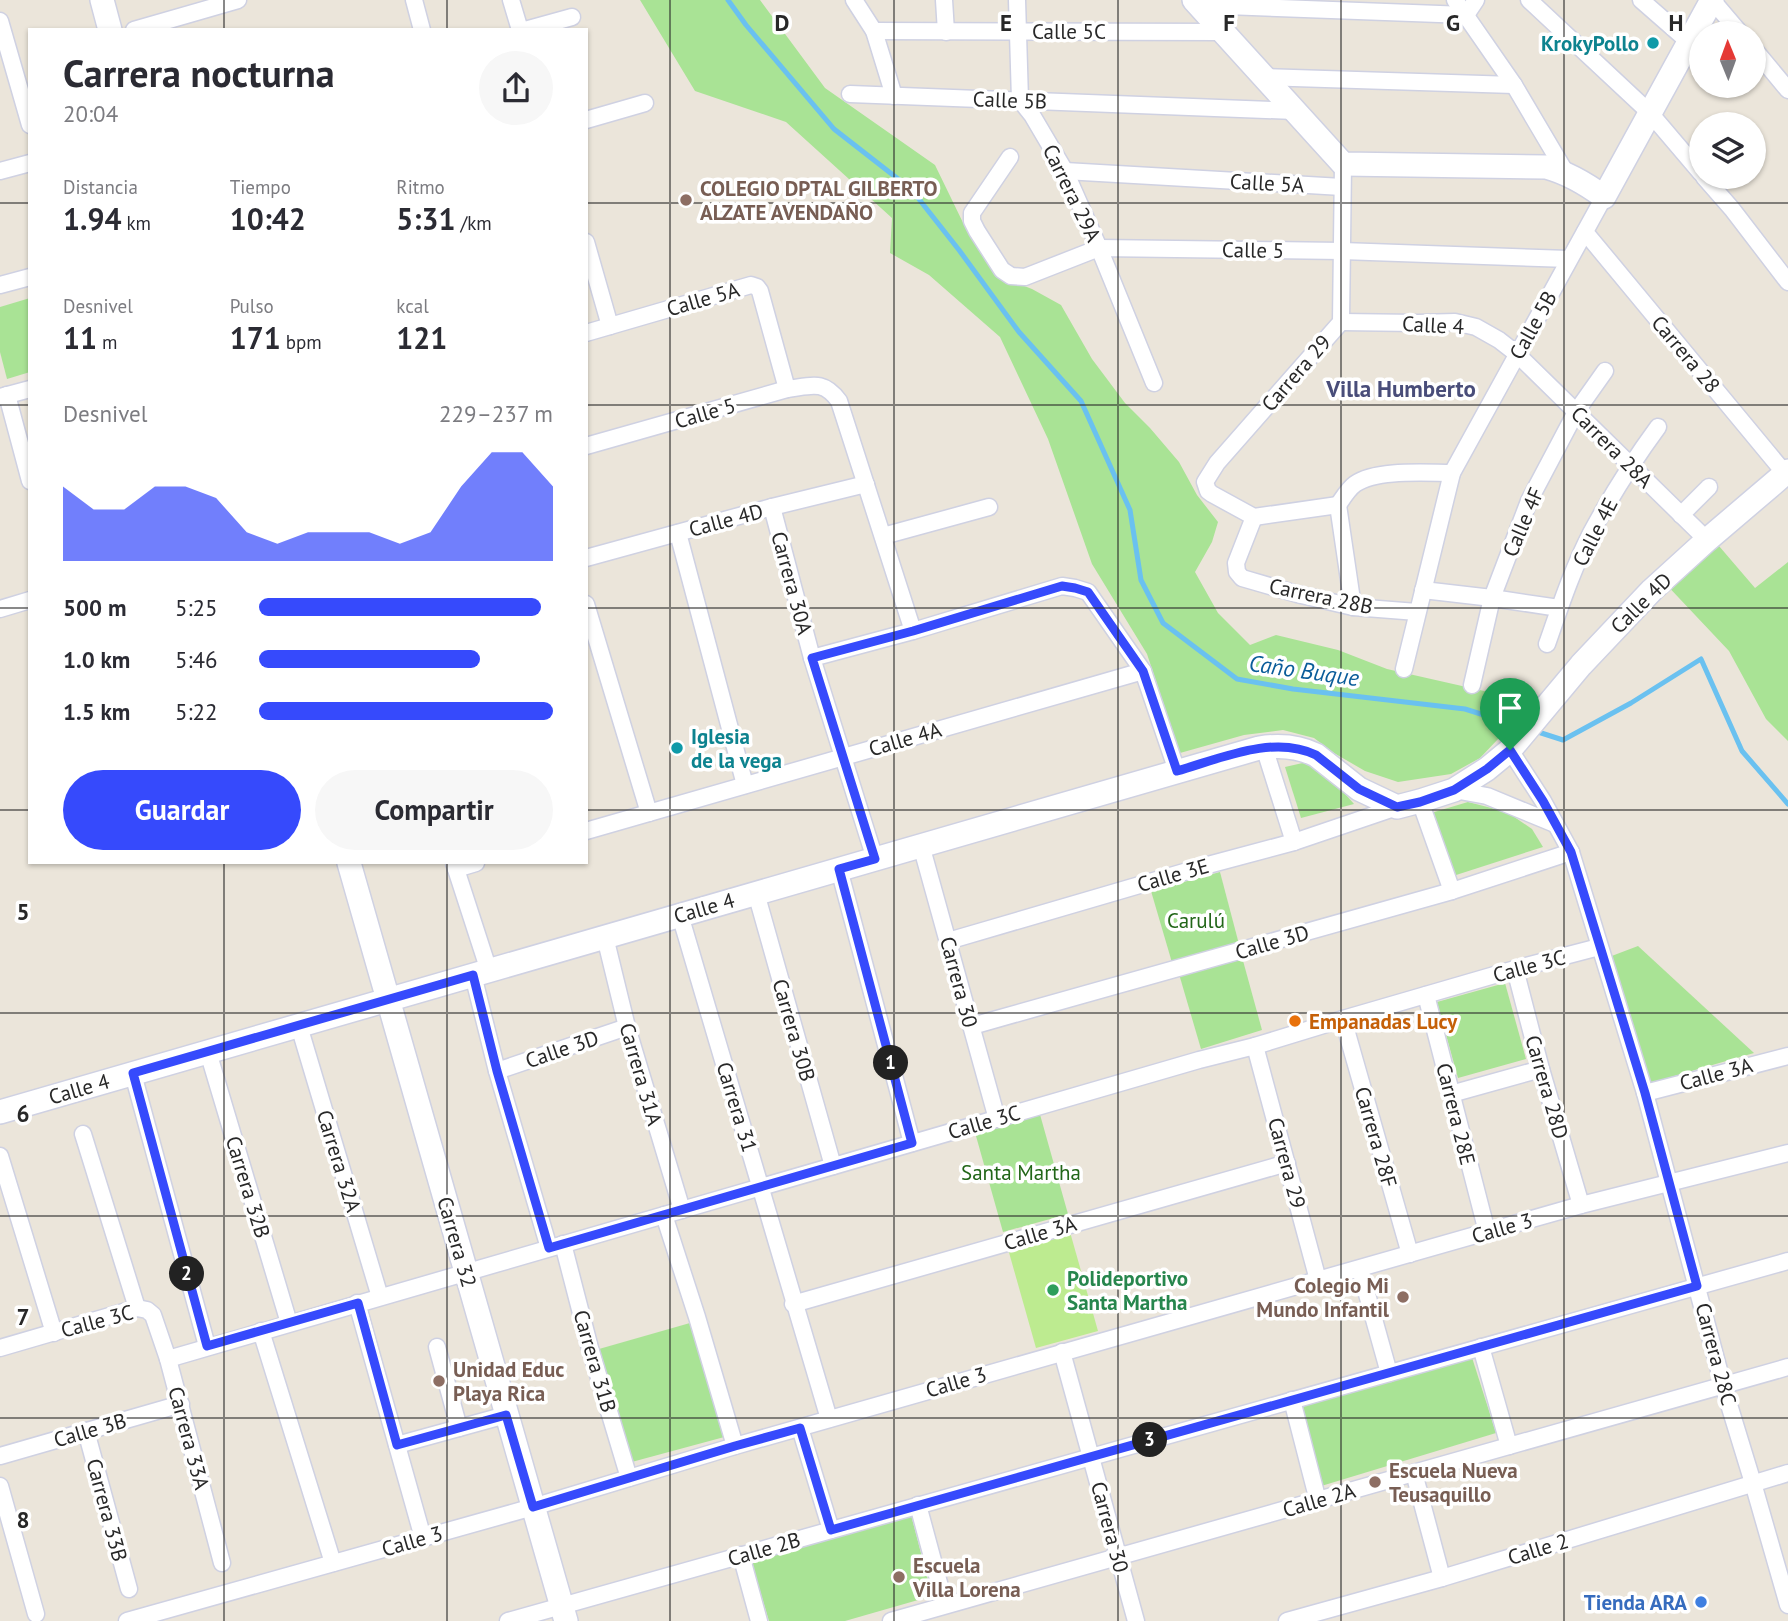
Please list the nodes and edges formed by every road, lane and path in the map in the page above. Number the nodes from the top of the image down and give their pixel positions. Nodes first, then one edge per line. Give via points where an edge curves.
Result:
1 (102, 0) edge
2 (237, 0) edge
3 (414, 0) edge
4 (511, 0) edge
5 (854, 0) edge
6 (944, 0) edge
7 (1017, 0) edge
8 (1455, 0) edge
9 (1476, 0) edge
10 (1529, 0) edge
11 (1641, 0) edge
12 (1712, 0) edge
13 (1197, 3) edge
14 (1466, 15) junction
15 (572, 17) dead end
16 (0, 21) edge
17 (1700, 21) edge
18 (1730, 21) edge
19 (109, 28) edge
20 (141, 28) edge
21 (421, 28) edge
22 (519, 28) edge
23 (532, 28) edge
24 (874, 31) junction
25 (1017, 31) junction
26 (946, 32) junction
27 (1223, 32) junction
28 (1689, 42) joint
29 (1766, 64) edge
30 (1264, 77) junction
31 (1514, 85) junction
32 (1788, 90) edge
33 (850, 94) dead end
34 (894, 96) junction
35 (1020, 100) junction
36 (645, 103) dead end
37 (1295, 111) junction
38 (1650, 113) junction
39 (28, 118) edge
40 (588, 119) edge
41 (1010, 157) dead end
42 (1689, 160) edge
43 (28, 164) edge
44 (0, 171) edge
45 (1065, 171) junction
46 (1566, 173) junction
47 (1343, 176) junction
48 (1714, 189) edge
49 (1604, 197) junction
50 (1585, 232) junction
51 (1099, 248) junction
52 (588, 249) edge
53 (1342, 251) junction
54 (1569, 259) junction
55 (28, 278) edge
56 (1788, 282) edge
57 (0, 285) edge
58 (1341, 322) junction
59 (610, 326) junction
60 (588, 332) edge
61 (1517, 354) junction
62 (1605, 371) dead end
63 (1154, 383) dead end
64 (787, 389) junction
65 (28, 390) edge
66 (3, 396) edge
67 (1576, 412) junction
68 (1658, 427) dead end
69 (588, 445) edge
70 (1630, 465) junction
71 (1452, 473) junction
72 (1787, 474) edge
73 (28, 475) edge
74 (866, 484) junction
75 (1709, 487) dead end
76 (1338, 505) junction
77 (772, 508) junction
78 (989, 508) dead end
79 (1681, 515) junction
80 (1254, 517) junction
81 (678, 533) junction
82 (883, 536) junction
83 (1707, 540) junction
84 (588, 557) edge
85 (1423, 590) junction
86 (1492, 598) junction
87 (28, 601) edge
88 (1353, 607) junction
89 (1559, 608) junction
90 (0, 609) edge
91 (588, 611) edge
92 (1417, 612) junction
93 (913, 631) junction
94 (1547, 644) dead end
95 (812, 658) junction
96 (1404, 669) dead end
97 (1143, 671) junction
98 (1472, 685) dead end
99 (1513, 745) junction
100 (1264, 747) junction
101 (842, 757) junction
102 (1177, 771) junction
103 (745, 785) junction
104 (1454, 790) junction
105 (1420, 802) junction
106 (1397, 807) junction
107 (649, 813) junction
108 (1555, 824) junction
109 (588, 830) edge
110 (1294, 842) junction
111 (921, 845) junction
112 (1571, 852) junction
113 (875, 859) junction
114 (349, 864) edge
115 (455, 866) edge
116 (839, 869) junction
117 (1452, 891) junction
118 (756, 893) junction
119 (680, 915) junction
120 (605, 937) junction
121 (948, 941) junction
122 (1600, 947) junction
123 (1514, 969) junction
124 (481, 973) junction
125 (1426, 995) junction
126 (387, 1000) junction
127 (1343, 1019) junction
128 (299, 1026) junction
129 (972, 1026) junction
130 (627, 1027) junction
131 (1255, 1046) junction
132 (208, 1052) junction
133 (1788, 1056) edge
134 (1541, 1069) junction
135 (497, 1071) junction
136 (133, 1073) junction
137 (1645, 1093) junction
138 (1451, 1094) junction
139 (0, 1112) edge
140 (997, 1119) junction
141 (83, 1134) dead end
142 (912, 1143) junction
143 (1788, 1153) edge
144 (0, 1156) edge
145 (1287, 1163) junction
146 (832, 1166) junction
147 (1669, 1182) junction
148 (761, 1187) junction
149 (1581, 1205) junction
150 (682, 1210) junction
151 (664, 1215) junction
152 (1487, 1233) junction
153 (556, 1246) junction
154 (1410, 1254) junction
155 (1788, 1261) edge
156 (1360, 1269) junction
157 (466, 1272) junction
158 (1318, 1280) junction
159 (1697, 1286) junction
160 (380, 1297) junction
161 (358, 1303) junction
162 (793, 1304) junction
163 (145, 1312) junction
164 (289, 1323) junction
165 (261, 1331) junction
166 (54, 1333) junction
167 (207, 1346) junction
168 (437, 1347) dead end
169 (1480, 1347) junction
170 (0, 1348) edge
171 (1062, 1352) junction
172 (168, 1359) junction
173 (1788, 1367) edge
174 (1389, 1373) junction
175 (1723, 1385) junction
176 (1292, 1400) junction
177 (181, 1404) junction
178 (506, 1415) junction
179 (829, 1419) junction
180 (459, 1428) junction
181 (800, 1428) junction
182 (86, 1432) junction
183 (397, 1445) junction
184 (735, 1446) junction
185 (1509, 1446) junction
186 (0, 1456) edge
187 (1091, 1457) junction
188 (1414, 1473) junction
189 (1788, 1473) edge
190 (629, 1478) junction
191 (1753, 1483) junction
192 (0, 1486) edge
193 (1318, 1501) junction
194 (918, 1505) junction
195 (533, 1507) junction
196 (831, 1530) junction
197 (423, 1538) junction
198 (741, 1555) junction
199 (1118, 1556) junction
200 (222, 1563) dead end
201 (333, 1563) junction
202 (1442, 1578) junction
203 (129, 1589) dead end
204 (945, 1605) junction
205 (1788, 1605) edge
206 (564, 1613) edge
207 (36, 1614) dead end
208 (175, 1615) edge
209 (127, 1621) edge
210 (508, 1621) edge
211 (760, 1621) edge
212 (891, 1621) edge
213 (1136, 1621) edge
214 (1287, 1621) edge

1 - 19 street
2 - 20 street
3 - 21 street
4 - 22 street
5 - 24 street
6 - 26 street
7 - 25 street
8 - 14 street
9 - 14 street
10 - 38 street
11 - 28 street
12 - 17 street, Calle 5B
12 - 18 street
13 - 14 street
13 - 27 street
14 - 31 street
15 - 23 street
16 - 39 street
24 - 26 street, Calle 5C
24 - 34 street
25 - 26 street, Calle 5C
25 - 27 street, Calle 5C
25 - 35 street
27 - 30 street
28 - 38 street, Calle 5B
29 - 32 street
30 - 31 street
30 - 37 street
31 - 46 street
33 - 34 street, Calle 5B
34 - 35 street, Calle 5B
35 - 37 street, Calle 5B
35 - 45 street, Carrera 29A
36 - 40 street
37 - 47 street
38 - 42 street
38 - 49 street, Calle 5B
41 - 51 street, Calle 5 via 972,213 977,232 1002,270 1025,277
43 - 44 street
45 - 47 street, Calle 5A
45 - 51 street, Carrera 29A
46 - 47 street, Calle 5A via 1546,167
46 - 49 street, Calle 5A
47 - 53 street, Carrera 29
48 - 56 street
49 - 50 street, Calle 5B
50 - 54 street, Calle 5B
50 - 72 street, Carrera 28
51 - 53 street, Calle 5
51 - 63 street, Carrera 29A
52 - 59 street
53 - 54 street, Calle 5
53 - 58 street, Carrera 29
54 - 61 street, Calle 5B
55 - 57 street
58 - 61 street, Calle 4 via 1455,322 1476,327
58 - 80 street, Carrera 29 via 1205,482 1212,494
59 - 60 street, Calle 5A
59 - 64 street, Calle 5A via 757,287
61 - 67 street, Carrera 28A
61 - 71 street, Calle 5B
62 - 67 street, Calle 4F
64 - 69 street, Calle 5
64 - 74 street, Calle 5 via 816,386 832,392
65 - 66 street
66 - 73 street
67 - 70 street, Carrera 28A
67 - 86 street, Calle 4F via 1529,502
68 - 70 street, Calle 4E
70 - 79 street, Carrera 28A
70 - 89 street, Calle 4E via 1590,534
71 - 76 street via 1365,478 1352,486
71 - 85 street, Calle 5B
72 - 83 street, Calle 4D
74 - 77 street, Calle 4D
74 - 82 street
75 - 79 street
76 - 80 street
76 - 88 street
77 - 81 street, Calle 4D
77 - 95 street, Carrera 30A
78 - 82 street
79 - 83 street, Carrera 28A
80 - 88 street, Carrera 28B via 1236,563 1242,578
81 - 84 street, Calle 4D
81 - 103 street
82 - 93 street
83 - 99 street, Calle 4D via 1621,622
85 - 86 street
85 - 92 street, Calle 5B
86 - 89 street
86 - 98 street, Calle 4F
87 - 90 street
88 - 92 street, Carrera 28B
89 - 94 street, Calle 4E
91 - 107 street
92 - 96 street, Calle 5B
93 - 95 street
93 - 97 street via 1062,586 1075,588 1088,592
95 - 101 street, Carrera 30A
97 - 101 street, Calle 4A
97 - 102 street
99 - 104 street
99 - 108 street, Carrera 28C
100 - 102 street, Calle 4
100 - 106 street, Calle 4 via 1308,751 1359,789
100 - 110 street
101 - 103 street, Calle 4A
101 - 113 street, Carrera 30A
102 - 111 street, Calle 4
103 - 107 street, Calle 4A
104 - 105 street
104 - 108 street via 1487,796
105 - 106 street
105 - 117 street
106 - 110 street, Calle 3E
107 - 109 street, Calle 4A
108 - 112 street, Carrera 28C
110 - 121 street, Calle 3E
111 - 113 street, Calle 4
111 - 121 street, Carrera 30
112 - 117 street, Calle 3D
112 - 122 street, Carrera 28C
113 - 116 street, Calle 4
114 - 126 street, Carrera 32
115 - 124 street, Carrera 31B
116 - 118 street, Calle 4
116 - 142 street
117 - 129 street, Calle 3D
118 - 119 street, Calle 4
118 - 146 street, Carrera 30B
119 - 120 street, Calle 4
119 - 148 street, Carrera 31
120 - 124 street, Calle 4
120 - 130 street, Carrera 31A
121 - 129 street, Carrera 30
122 - 123 street, Calle 3C
122 - 137 street, Carrera 28C
123 - 125 street, Calle 3C
123 - 134 street, Carrera 28D
124 - 126 street, Calle 4
124 - 135 street, Carrera 31B
125 - 127 street, Calle 3C
125 - 138 street, Carrera 28E
126 - 128 street, Calle 4
126 - 157 street, Carrera 32
127 - 131 street, Calle 3C
127 - 154 street, Carrera 28F
128 - 132 street, Calle 4
128 - 160 street, Carrera 32A
129 - 140 street, Carrera 30
130 - 135 street, Calle 3D
130 - 150 street, Carrera 31A
131 - 140 street, Calle 3C
131 - 145 street, Carrera 29
132 - 136 street, Calle 4
132 - 164 street, Carrera 32B
133 - 137 street, Calle 3A
134 - 138 street
134 - 149 street, Carrera 28D
135 - 153 street, Carrera 31B
136 - 139 street, Calle 4
136 - 167 street
137 - 147 street, Carrera 28C
138 - 152 street, Carrera 28E
140 - 142 street, Calle 3C
141 - 163 street, Carrera 33A
142 - 146 street, Calle 3C
143 - 147 street, Calle 3
144 - 166 street
145 - 158 street, Carrera 29
145 - 162 street, Calle 3A
146 - 148 street, Calle 3C
147 - 149 street, Calle 3
147 - 159 street, Carrera 28C
148 - 150 street, Calle 3C
148 - 162 street, Carrera 31
149 - 152 street, Calle 3
150 - 151 street, Calle 3C
151 - 153 street, Calle 3C
151 - 184 street
152 - 154 street, Calle 3
153 - 157 street, Calle 3C
153 - 190 street, Carrera 31B
154 - 156 street, Calle 3
155 - 159 street, Calle 2B
156 - 158 street, Calle 3
156 - 174 street
157 - 160 street, Calle 3C
157 - 178 street, Carrera 32
158 - 171 street, Calle 3
159 - 169 street, Calle 2B
159 - 175 street, Carrera 28C
160 - 161 street, Calle 3C
161 - 164 street, Calle 3C
161 - 183 street
162 - 179 street, Carrera 31
163 - 166 street, Calle 3C
163 - 172 street, Carrera 33A
164 - 165 street, Calle 3C
165 - 167 street, Calle 3C
165 - 201 street
166 - 170 street, Calle 3C
167 - 172 street, Calle 3C
168 - 180 street
169 - 174 street, Calle 2B
169 - 185 street
171 - 179 street, Calle 3
171 - 187 street, Carrera 30
172 - 177 street, Carrera 33A
173 - 175 street, Calle 2A
174 - 176 street, Calle 2B
175 - 185 street, Calle 2A
175 - 191 street, Carrera 28C
176 - 187 street, Calle 2B
176 - 193 street
177 - 182 street, Calle 3B
177 - 200 street, Carrera 33A
178 - 180 street
178 - 195 street, Carrera 32
179 - 181 street, Calle 3
180 - 183 street
181 - 184 street, Calle 3
181 - 196 street
182 - 186 street, Calle 3B
182 - 203 street, Carrera 33B
183 - 197 street
184 - 190 street, Calle 3
185 - 188 street, Calle 2A
187 - 194 street, Calle 2B
187 - 199 street, Carrera 30
188 - 193 street, Calle 2A
188 - 202 street
189 - 191 street, Calle 2
190 - 195 street, Calle 3
191 - 202 street, Calle 2
191 - 205 street, Carrera 28C
192 - 207 street
193 - 199 street, Calle 2A
194 - 196 street, Calle 2B
194 - 204 street
195 - 197 street, Calle 3
195 - 206 street, Carrera 32
196 - 198 street, Calle 2B
197 - 201 street, Calle 3
198 - 206 street, Calle 2B
198 - 211 street
199 - 204 street, Calle 2A
199 - 213 street, Carrera 30
201 - 208 street, Calle 3
202 - 214 street, Calle 2
204 - 212 street, Calle 2A
206 - 210 street, Calle 2B
208 - 209 street, Calle 3

